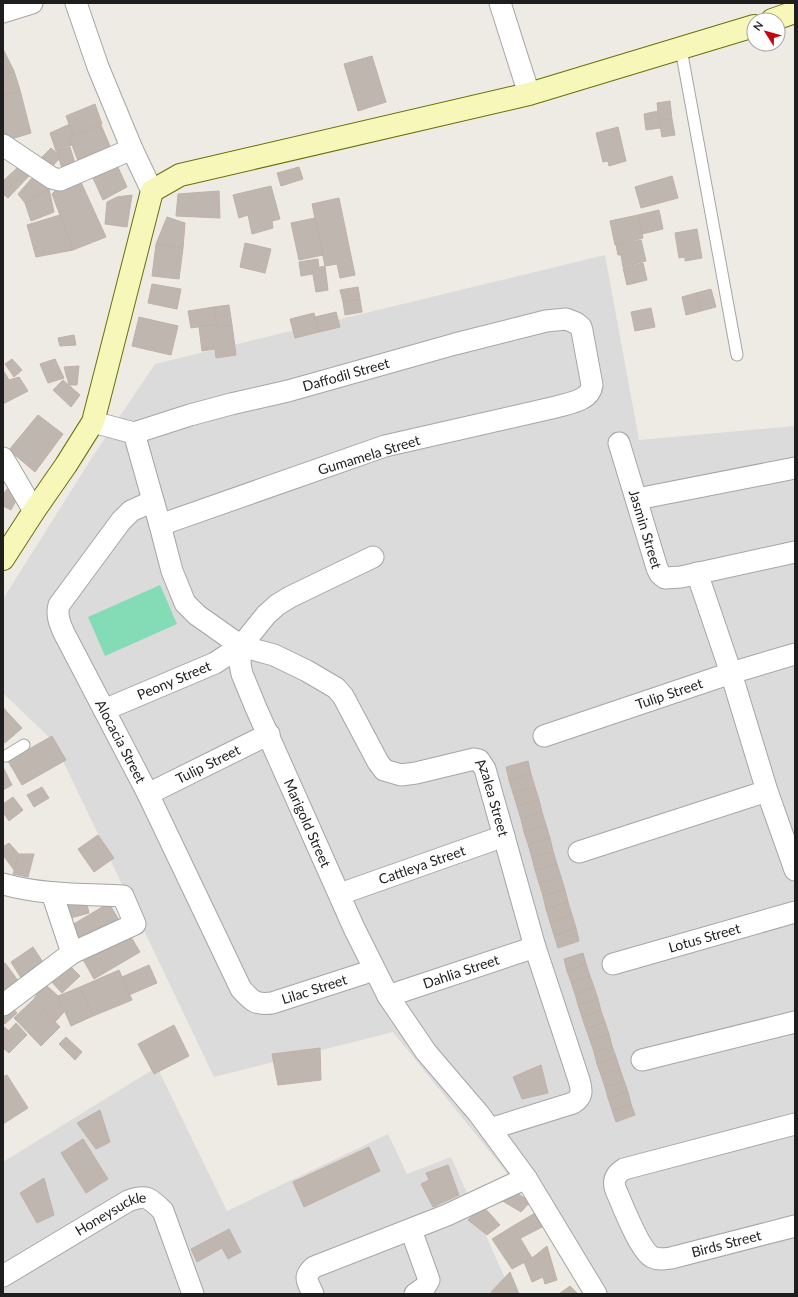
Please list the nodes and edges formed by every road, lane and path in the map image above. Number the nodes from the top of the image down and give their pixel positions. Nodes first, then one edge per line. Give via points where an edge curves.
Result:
1 (32, 3) edge
2 (76, 3) edge
3 (500, 3) edge
4 (3, 12) edge
5 (746, 29) edge
6 (681, 49) junction
7 (529, 94) junction
8 (3, 145) edge
9 (132, 149) junction
10 (152, 191) junction
11 (738, 355) dead end
12 (581, 400) joint
13 (93, 422) junction
14 (134, 433) junction
15 (619, 443) dead end
16 (3, 458) edge
17 (795, 468) edge
18 (637, 499) junction
19 (152, 502) junction
20 (34, 511) junction
21 (160, 525) junction
22 (795, 552) edge
23 (373, 557) dead end
24 (3, 559) edge
25 (697, 573) junction
26 (241, 646) junction
27 (795, 654) edge
28 (731, 673) junction
29 (104, 710) junction
30 (269, 734) junction
31 (544, 736) dead end
32 (24, 745) dead end
33 (3, 756) edge
34 (767, 791) junction
35 (148, 794) junction
36 (504, 836) junction
37 (579, 852) dead end
38 (795, 870) edge
39 (3, 884) edge
40 (52, 893) junction
41 (340, 894) junction
42 (795, 912) edge
43 (535, 947) junction
44 (72, 953) junction
45 (613, 964) dead end
46 (374, 970) junction
47 (388, 996) junction
48 (253, 1002) joint
49 (3, 1005) edge
50 (795, 1022) edge
51 (642, 1060) dead end
52 (795, 1124) edge
53 (490, 1129) junction
54 (526, 1178) junction
55 (795, 1226) edge
56 (411, 1230) junction
57 (3, 1276) edge
58 (193, 1294) edge
59 (313, 1294) edge
60 (415, 1294) edge
61 (596, 1294) edge

1 - 4 street
2 - 9 street via 98,67
3 - 7 street
5 - 6 street
6 - 7 street
6 - 11 lane
7 - 10 street via 180,176
8 - 9 street via 52,178 60,180
9 - 10 street
10 - 13 street
12 - 14 street, Daffodil Street via 591,389 592,384 582,330 576,323 559,319 231,404
12 - 21 street, Gumamela Street via 385,446
13 - 14 street
13 - 20 street
14 - 19 street
15 - 18 street, Jasmin Street
16 - 20 street
17 - 18 street
18 - 25 street, Jasmin Street via 660,574 665,578 671,578
19 - 21 street
19 - 29 street, Alocacia Street via 131,511 121,522 59,605 57,612 64,633
20 - 24 street
21 - 26 street via 172,571 185,603 197,615
22 - 25 street, Jasmin Street
23 - 26 street, Peony Street via 277,605 266,614
25 - 28 street
26 - 29 street, Peony Street via 215,663
26 - 30 street, Marigold Street via 242,674
26 - 36 street, Azalea Street via 274,656 336,688 384,770 401,775 470,759 479,760 485,769
27 - 28 street, Tulip Street
28 - 31 street, Tulip Street
28 - 34 street
29 - 35 street, Alocacia Street
30 - 35 street, Tulip Street
30 - 41 street, Marigold Street
32 - 33 lane
34 - 37 street
34 - 38 street
35 - 48 street, Alocacia Street via 242,989
36 - 41 street, Cattleya Street
36 - 43 street, Azalea Street
39 - 40 street
40 - 44 street
40 - 44 street via 123,896 135,924
41 - 46 street, Marigold Street
42 - 45 street, Lotus Street
43 - 47 street, Dahlia Street
43 - 53 street, Azalea Street via 582,1090 580,1098 573,1103
44 - 49 street
46 - 47 street, Marigold Street
46 - 48 street, Lilac Street via 272,1003
47 - 53 street, Marigold Street via 426,1052
50 - 51 street
52 - 55 street, Birds Street via 624,1169 614,1180 618,1195 643,1247 651,1256 658,1259
53 - 54 street, Marigold Street
54 - 56 street
54 - 61 street, Marigold Street
56 - 59 street via 314,1267 307,1273 306,1278
56 - 60 street via 429,1280 425,1287
57 - 58 street, Honeysuckle via 128,1201 146,1197 163,1211

